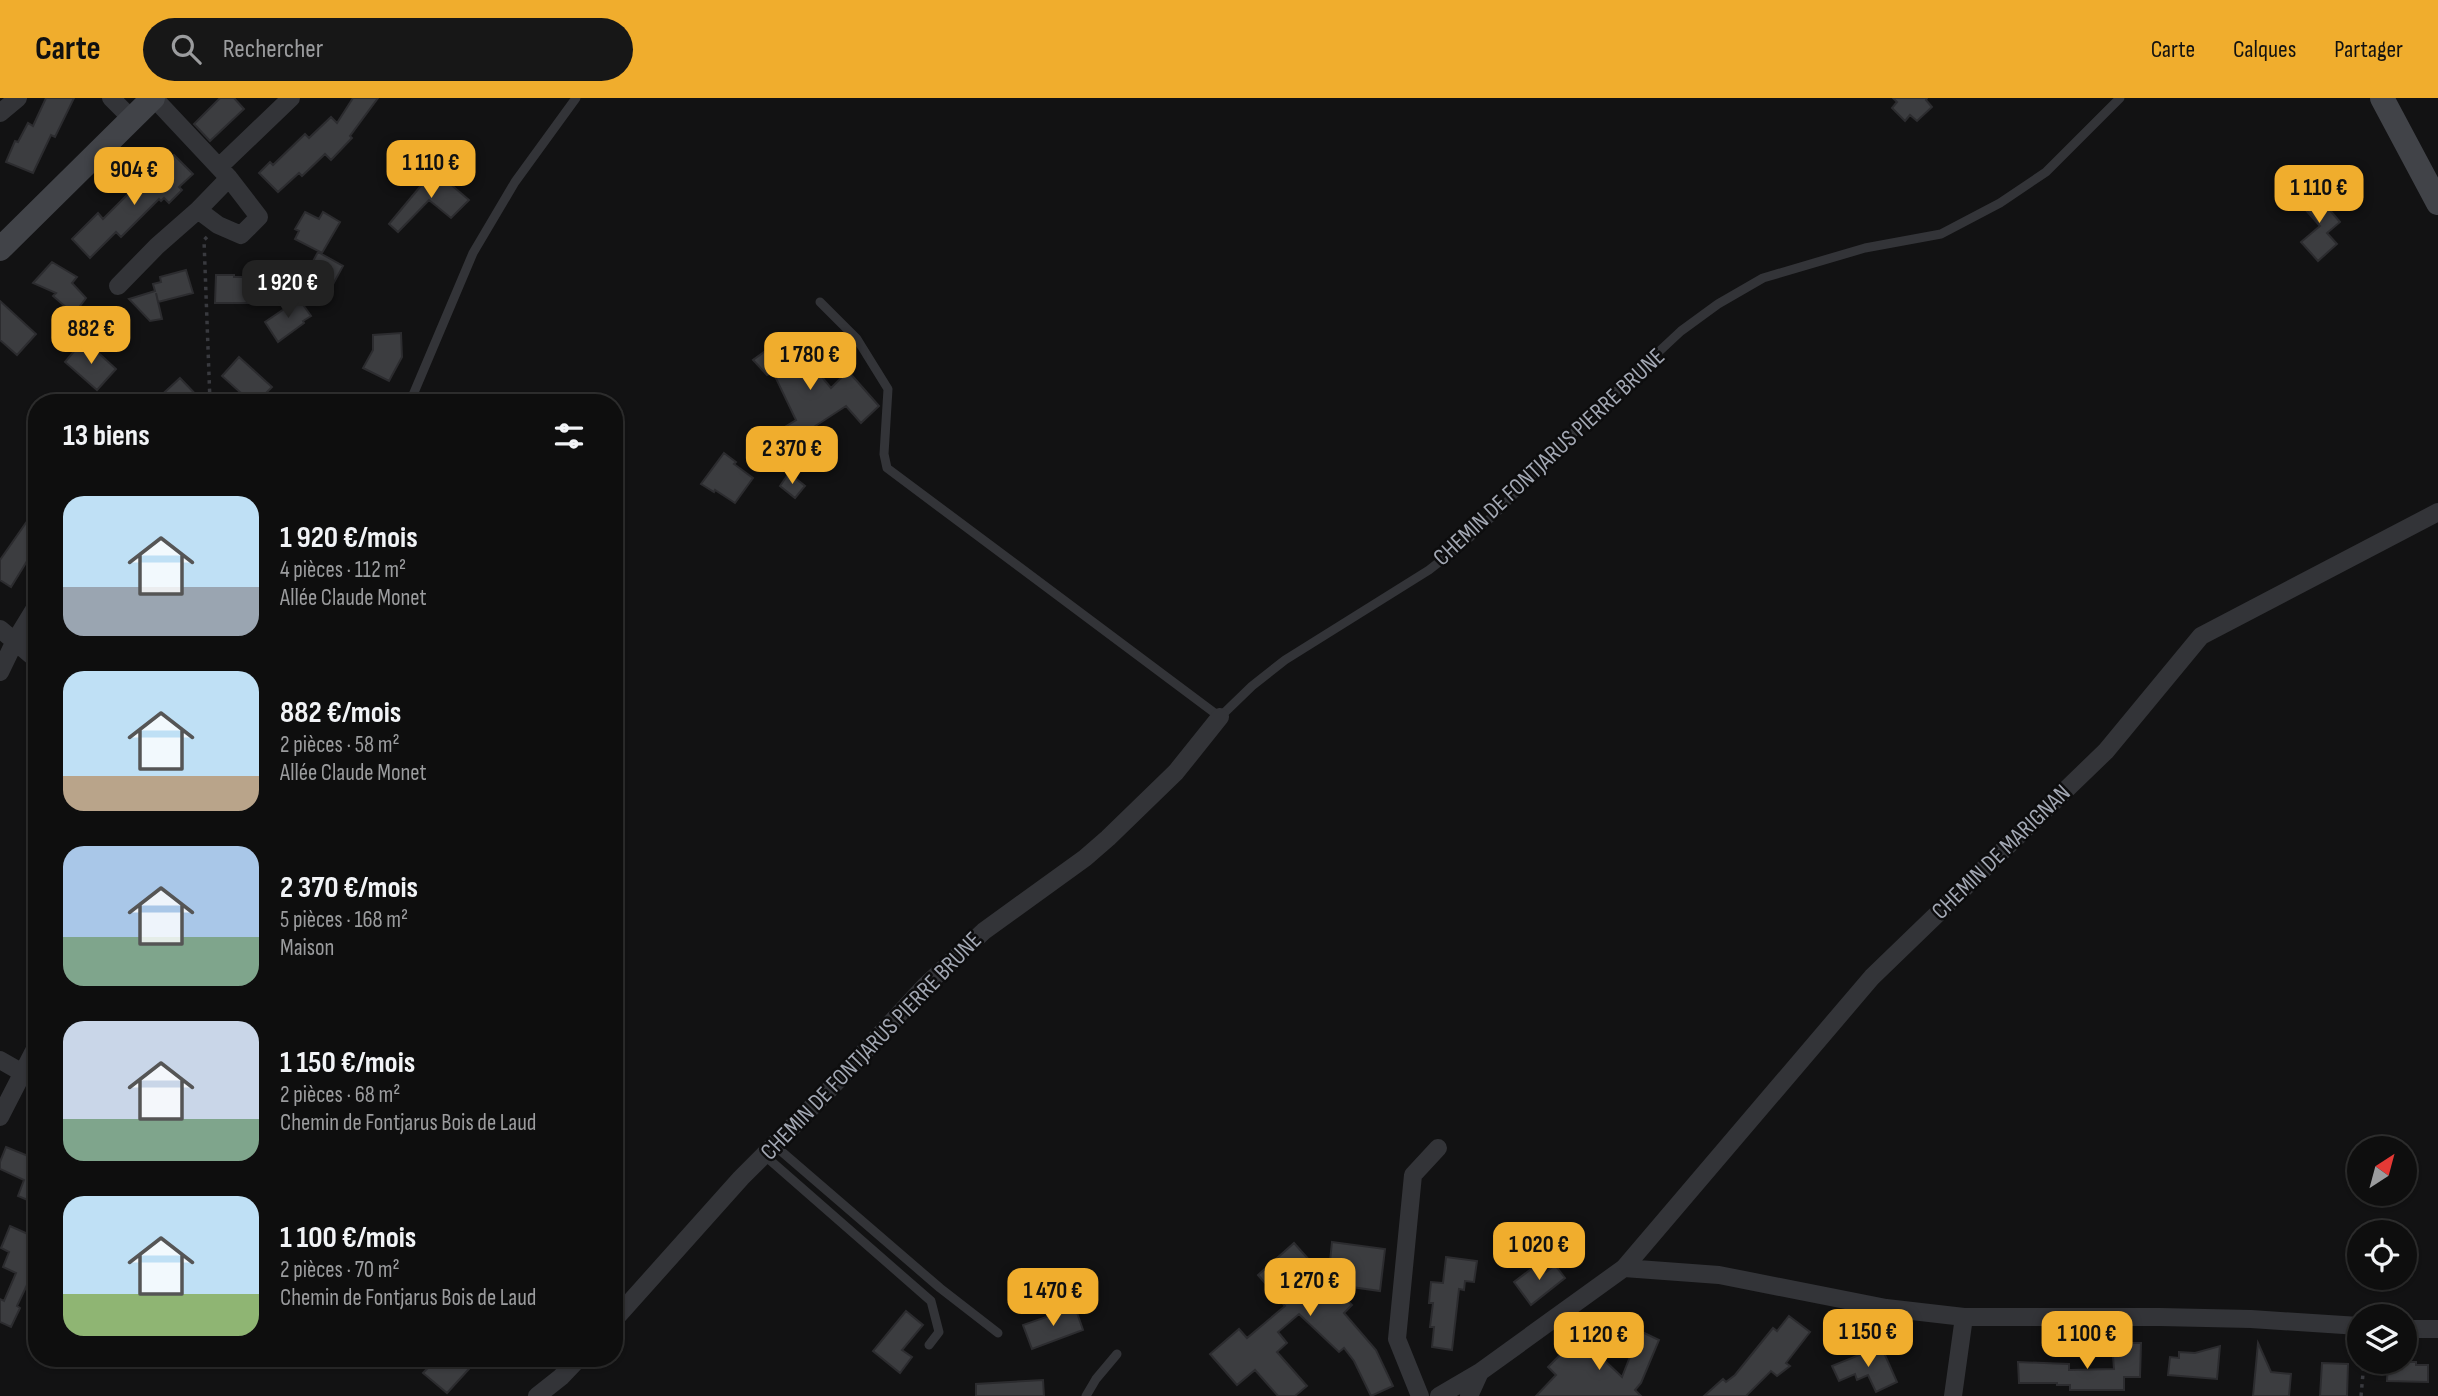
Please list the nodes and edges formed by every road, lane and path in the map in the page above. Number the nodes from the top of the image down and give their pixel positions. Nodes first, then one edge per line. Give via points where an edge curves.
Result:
1 (18, 98) edge
2 (111, 98) edge
3 (154, 98) edge
4 (291, 98) edge
5 (576, 98) edge
6 (2120, 98) edge
7 (2382, 98) edge
8 (0, 113) edge
9 (133, 120) junction
10 (224, 173) junction
11 (2438, 203) edge
12 (198, 210) junction
13 (204, 240) dead end
14 (0, 249) edge
15 (118, 286) dead end
16 (820, 302) dead end
17 (210, 394) edge
18 (413, 394) edge
19 (2438, 512) edge
20 (28, 620) edge
21 (0, 629) edge
22 (15, 641) junction
23 (28, 652) edge
24 (0, 672) edge
25 (1220, 717) junction
26 (0, 1060) edge
27 (28, 1060) edge
28 (21, 1072) junction
29 (0, 1117) edge
30 (1438, 1149) dead end
31 (769, 1150) junction
32 (1624, 1268) junction
33 (623, 1310) edge
34 (1964, 1317) junction
35 (2347, 1325) edge
36 (2417, 1329) edge
37 (2438, 1329) edge
38 (998, 1333) dead end
39 (929, 1345) dead end
40 (1117, 1354) dead end
41 (570, 1367) edge
42 (1480, 1372) junction
43 (2363, 1374) edge
44 (537, 1396) edge
45 (1086, 1396) edge
46 (1420, 1396) edge
47 (1440, 1396) edge
48 (1469, 1396) edge
49 (1953, 1396) edge
50 (2361, 1396) edge

1 - 8 street
2 - 9 street
3 - 9 street
3 - 10 street
4 - 10 street
5 - 18 lane via 515,182 473,253
6 - 25 lane, CHEMIN DE FONTJARUS PIERRE BRUNE via 2046,172 1941,234 1865,248 1763,278 1718,304 1681,331 1592,414 1466,541 1429,570 1285,660
7 - 11 street
9 - 14 street
10 - 12 street
10 - 12 street via 259,218 241,235
12 - 15 street
13 - 17 path
16 - 25 lane via 857,340 888,389 887,468
19 - 32 street, CHEMIN DE MARIGNAN via 2201,636 2106,751 1872,977
20 - 22 street
21 - 22 street
22 - 23 street
22 - 24 street
25 - 31 street, CHEMIN DE FONTJARUS PIERRE BRUNE via 1176,772 1086,858 960,952
26 - 28 street
27 - 28 street
28 - 29 street
30 - 46 street via 1413,1175 1397,1339
31 - 33 street, CHEMIN DE FONTJARUS PIERRE BRUNE
31 - 38 lane
31 - 39 lane via 931,1301 939,1332
32 - 34 street via 1719,1275 1886,1308
32 - 42 street, CHEMIN DE MARIGNAN
34 - 35 street via 2186,1317
34 - 49 street
36 - 37 street
40 - 45 lane
41 - 44 street
42 - 47 street, CHEMIN DE MARIGNAN
42 - 48 street
43 - 50 path

